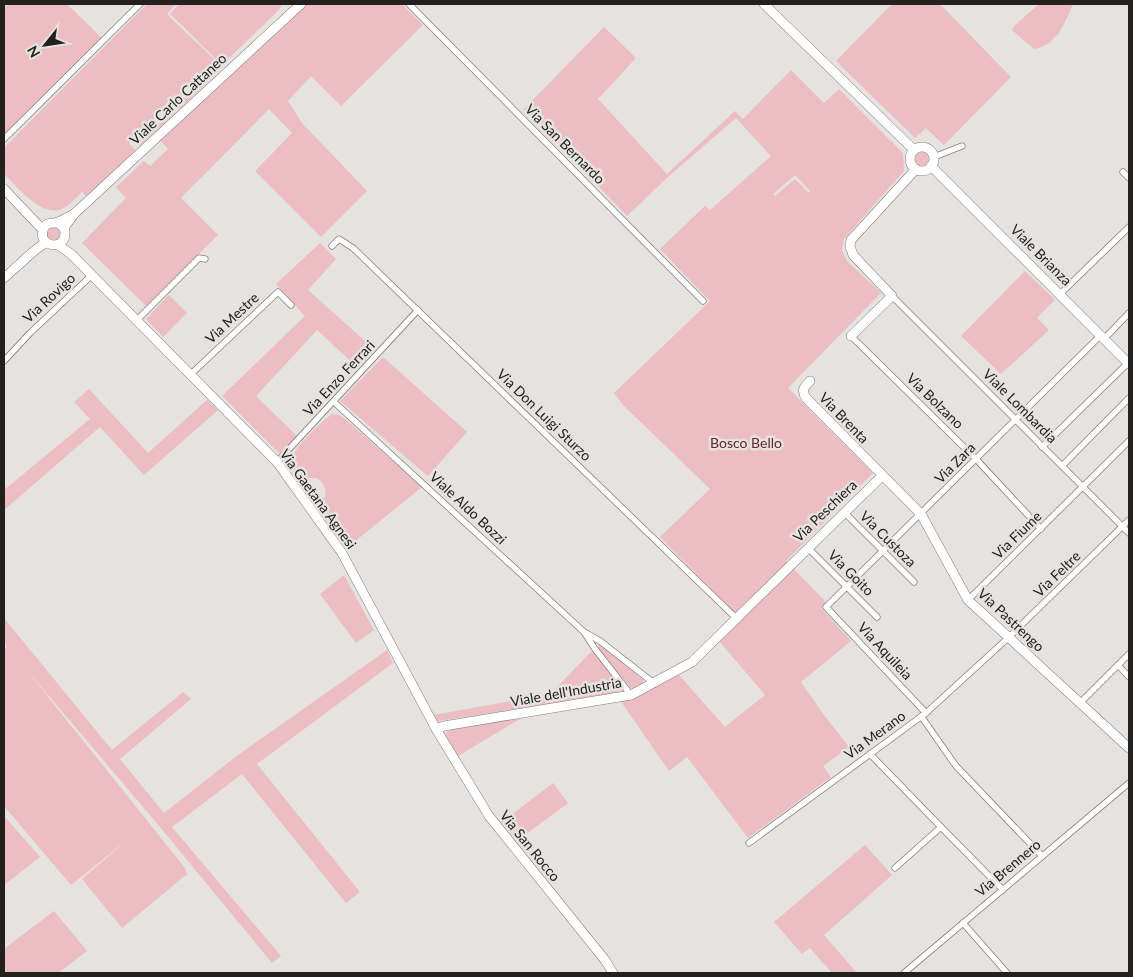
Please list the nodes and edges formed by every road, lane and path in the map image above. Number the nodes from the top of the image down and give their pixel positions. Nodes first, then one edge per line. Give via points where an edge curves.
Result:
1 (140, 4) edge
2 (290, 4) edge
3 (301, 4) edge
4 (409, 4) edge
5 (764, 4) edge
6 (287, 17) junction
7 (4, 139) edge
8 (962, 146) dead end
9 (914, 150) junction
10 (934, 157) junction
11 (931, 166) junction
12 (916, 169) junction
13 (1123, 172) dead end
14 (1129, 178) edge
15 (4, 189) edge
16 (74, 214) junction
17 (1129, 226) edge
18 (47, 231) junction
19 (65, 232) junction
20 (58, 245) junction
21 (332, 246) dead end
22 (71, 254) junction
23 (205, 259) dead end
24 (91, 276) junction
25 (4, 278) edge
26 (1060, 294) junction
27 (892, 296) junction
28 (704, 301) dead end
29 (291, 305) dead end
30 (418, 310) junction
31 (1129, 313) edge
32 (136, 321) junction
33 (851, 336) joint
34 (1102, 337) junction
35 (4, 362) edge
36 (1128, 362) edge
37 (190, 376) junction
38 (810, 381) dead end
39 (1129, 398) edge
40 (334, 402) junction
41 (1016, 420) junction
42 (1129, 440) edge
43 (1042, 446) junction
44 (976, 459) junction
45 (277, 462) junction
46 (1062, 466) junction
47 (879, 473) junction
48 (1083, 487) junction
49 (844, 512) junction
50 (921, 514) junction
51 (1129, 520) edge
52 (1123, 527) junction
53 (1041, 529) junction
54 (1129, 533) edge
55 (808, 548) junction
56 (883, 551) junction
57 (914, 582) dead end
58 (847, 587) junction
59 (968, 600) junction
60 (826, 607) joint
61 (877, 617) dead end
62 (736, 618) junction
63 (584, 632) junction
64 (1008, 638) junction
65 (1129, 654) edge
66 (1118, 665) junction
67 (1129, 676) edge
68 (655, 684) junction
69 (631, 695) junction
70 (1080, 703) junction
71 (924, 714) junction
72 (436, 729) junction
73 (1128, 745) edge
74 (870, 754) junction
75 (1129, 783) edge
76 (941, 827) junction
77 (749, 843) dead end
78 (1042, 856) junction
79 (895, 868) dead end
80 (1003, 890) junction
81 (963, 923) junction
82 (613, 973) edge
83 (904, 973) edge
84 (1007, 973) edge

1 - 7 street
2 - 6 street
3 - 6 street, Viale Carlo Cattaneo
4 - 28 street, Via San Bernardo
5 - 9 street
6 - 16 street, Viale Carlo Cattaneo
8 - 10 street
9 - 10 street via 926,148
9 - 12 street via 910,160
10 - 11 street
11 - 12 street via 922,171
11 - 26 street, Viale Brianza
12 - 27 street via 851,240 855,258
13 - 14 street
15 - 18 street
16 - 18 street, Viale Carlo Cattaneo
16 - 19 street, Viale Carlo Cattaneo
17 - 26 street
18 - 19 street
18 - 20 street via 52,245
18 - 25 street, Viale Carlo Cattaneo via 34,251
19 - 20 street, Viale Carlo Cattaneo via 63,242
19 - 22 street, Via Gaetana Agnesi
20 - 22 street, Via Gaetana Agnesi
21 - 30 street, Via Don Luigi Sturzo via 339,239 353,248
22 - 24 street, Via Gaetana Agnesi
23 - 32 street via 198,258
24 - 32 street, Via Gaetana Agnesi
24 - 35 street, Via Rovigo
26 - 34 street, Viale Brianza
27 - 33 street
27 - 41 street, Viale Lombardia
29 - 37 street, Via Mestre via 278,292
30 - 40 street, Via Enzo Ferrari
30 - 62 street, Via Don Luigi Sturzo
31 - 34 street, Via Zara
32 - 37 street, Via Gaetana Agnesi
33 - 44 street, Via Bolzano
34 - 36 street, Viale Brianza
34 - 41 street, Via Zara
36 - 43 street
37 - 45 street, Via Gaetana Agnesi
38 - 47 street, Via Brenta via 804,387 806,398
39 - 46 street
40 - 45 street, Via Enzo Ferrari
40 - 63 street, Viale Aldo Bozzi
41 - 43 street, Viale Lombardia
41 - 44 street, Via Zara
42 - 48 street, Via Fiume
43 - 46 street, Viale Lombardia
44 - 50 street, Via Zara
44 - 53 street, Via Bolzano
45 - 72 street, Via Gaetana Agnesi via 342,553
46 - 48 street, Viale Lombardia
47 - 49 street, Via Peschiera
47 - 50 street, Via Pastrengo
48 - 52 street, Viale Lombardia
48 - 53 street, Via Fiume
49 - 55 street, Via Peschiera
49 - 56 street, Via Custoza
50 - 56 street, Via Zara
50 - 59 street, Via Pastrengo
51 - 52 street, Via Feltre
52 - 54 street, Viale Lombardia
52 - 64 street, Via Feltre
53 - 59 street, Via Fiume
55 - 58 street, Via Goito
55 - 62 street, Via Peschiera
56 - 57 street, Via Custoza
56 - 58 street, Via Zara
58 - 60 street, Via Zara
58 - 61 street, Via Goito
59 - 64 street, Via Pastrengo
60 - 71 street, Via Aquileia
62 - 68 street, Viale dell'Industria via 692,662
63 - 68 street, Viale Aldo Bozzi
63 - 69 street, Viale Aldo Bozzi
64 - 70 street, Via Pastrengo
64 - 71 street, Via Merano
65 - 66 street
66 - 67 street
66 - 70 street
68 - 69 street, Viale dell'Industria
69 - 72 street, Viale dell'Industria
70 - 73 street, Via Pastrengo
71 - 74 street, Via Merano
71 - 78 street, Via Aquileia via 956,766
72 - 82 street, Via San Rocco via 489,816
74 - 76 street
74 - 77 street, Via Merano
75 - 78 street, Via Brennero
76 - 79 street
76 - 80 street
78 - 80 street, Via Brennero
80 - 81 street, Via Brennero
81 - 83 street, Via Brennero
81 - 84 street

